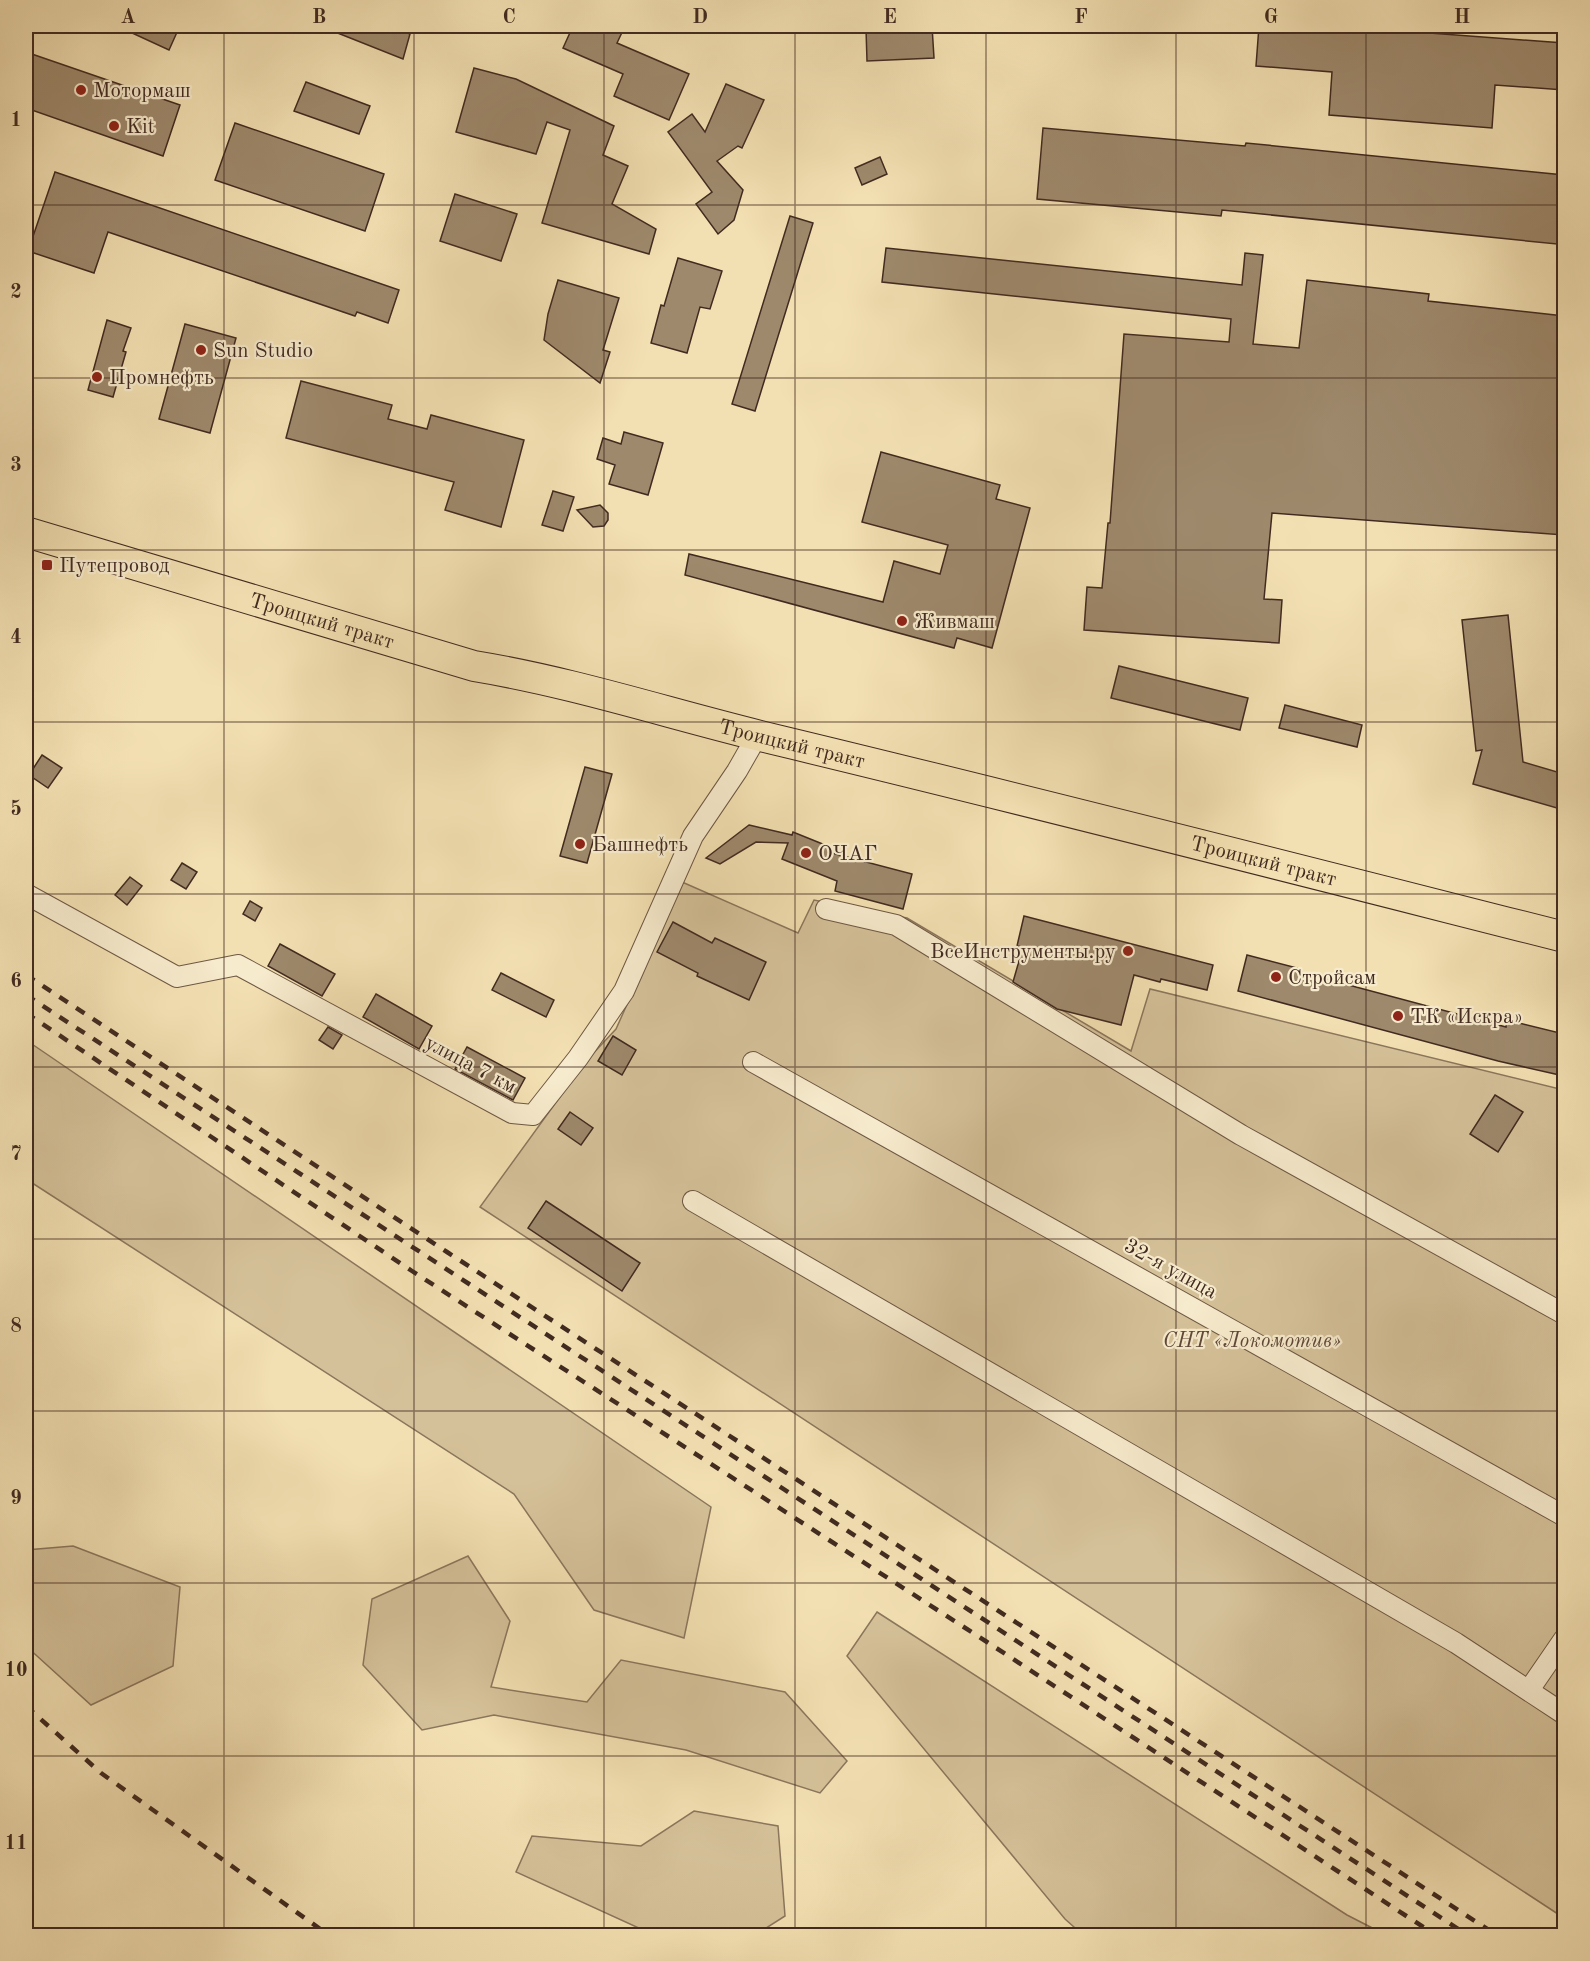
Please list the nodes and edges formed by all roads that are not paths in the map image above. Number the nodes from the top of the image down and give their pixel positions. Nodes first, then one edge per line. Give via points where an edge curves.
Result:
1 (26, 532) edge
2 (757, 736) junction
3 (26, 894) edge
4 (826, 909) dead end
5 (1564, 938) edge
6 (753, 1062) dead end
7 (693, 1201) dead end
8 (1564, 1314) edge
9 (1564, 1516) edge
10 (1564, 1639) edge
11 (1529, 1690) junction
12 (1564, 1714) edge

1 - 2 main road, Троицкий тракт via 474,666
2 - 3 street, улица 7 км via 693,836 624,991 533,1115 512,1113 238,965 177,977
2 - 5 main road, Троицкий тракт
4 - 8 street via 896,925 1241,1135
6 - 9 street, 32-я улица
7 - 11 street via 1456,1643
10 - 11 street
11 - 12 street

